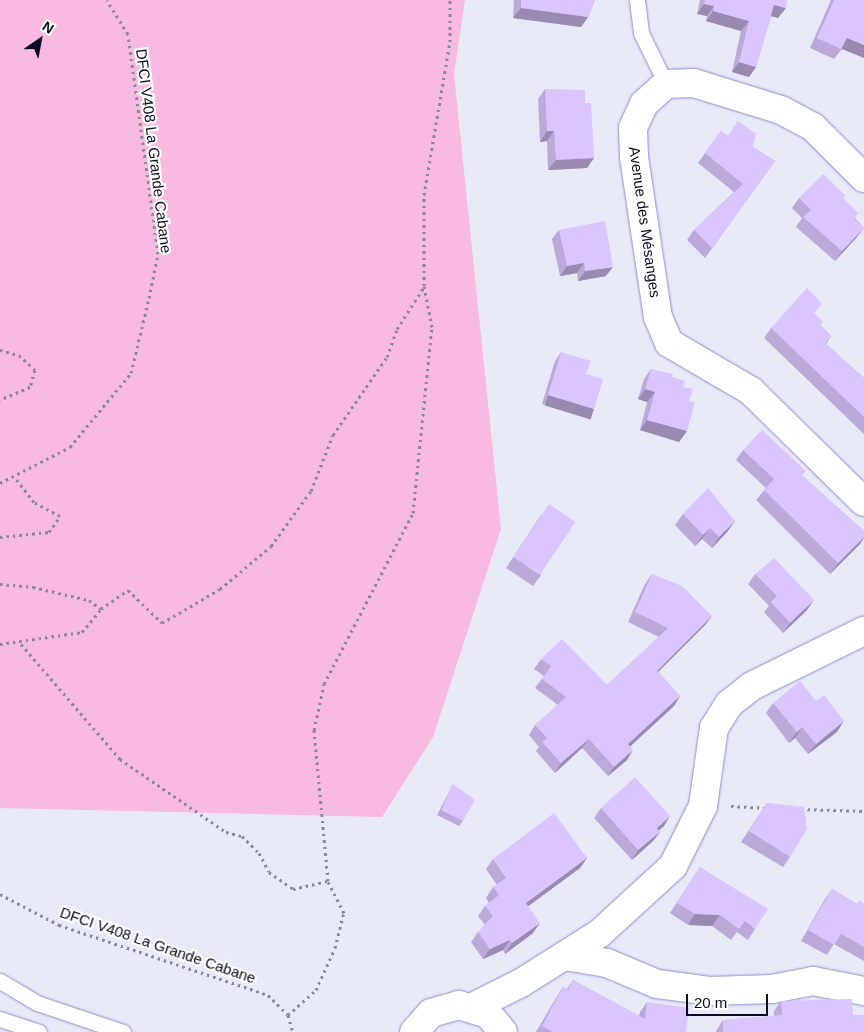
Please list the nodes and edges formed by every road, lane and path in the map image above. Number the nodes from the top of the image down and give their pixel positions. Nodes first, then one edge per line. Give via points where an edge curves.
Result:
1 (108, 0) edge
2 (450, 0) edge
3 (637, 0) edge
4 (666, 84) junction
5 (864, 178) edge
6 (424, 286) junction
7 (0, 350) edge
8 (0, 400) edge
9 (15, 478) junction
10 (0, 483) edge
11 (864, 502) edge
12 (0, 537) edge
13 (0, 584) edge
14 (101, 609) junction
15 (864, 631) edge
16 (20, 643) junction
17 (0, 644) edge
18 (703, 806) junction
19 (778, 808) edge
20 (797, 809) edge
21 (864, 811) edge
22 (328, 882) junction
23 (0, 894) edge
24 (565, 956) junction
25 (0, 982) edge
26 (521, 982) junction
27 (864, 991) edge
28 (473, 1007) junction
29 (288, 1015) junction
30 (0, 1019) edge
31 (501, 1029) edge
32 (39, 1032) edge
33 (123, 1032) edge
34 (293, 1032) edge
35 (414, 1032) edge

1 - 9 path, DFCI V408 La Grande Cabane via 128,34 158,254 131,373 70,447
2 - 6 path via 450,42 424,196
3 - 4 lane via 641,33
4 - 5 street via 694,82 781,110 813,127
4 - 11 street, Avenue des Mésanges via 644,104 633,128 634,157 658,317 669,343 751,391
6 - 14 path via 397,329 387,357 333,435 311,491 272,546 220,590 162,624 128,590
6 - 22 path via 432,327 414,513 324,684 314,730
7 - 8 path via 19,355 36,370 30,387
9 - 10 path, DFCI V408 La Grande Cabane
9 - 12 path via 34,502 60,516 49,532
13 - 14 path via 33,587 90,600
14 - 16 path via 82,632
15 - 18 street via 752,686 729,704 714,728
16 - 17 path
16 - 22 path via 120,759 226,832 242,836 259,853 269,872 293,889
18 - 19 path
18 - 24 street via 673,866 600,934
20 - 21 path
22 - 29 path via 344,913 335,948 316,990
23 - 29 path, DFCI V408 La Grande Cabane via 59,925 268,995
24 - 26 street
24 - 27 street via 607,963 656,984 710,991 772,989 813,981
25 - 33 lane via 37,1003
26 - 28 street
26 - 31 street
28 - 31 street
28 - 35 street via 444,1007 431,1013
29 - 34 path, DFCI V408 La Grande Cabane
30 - 32 lane

